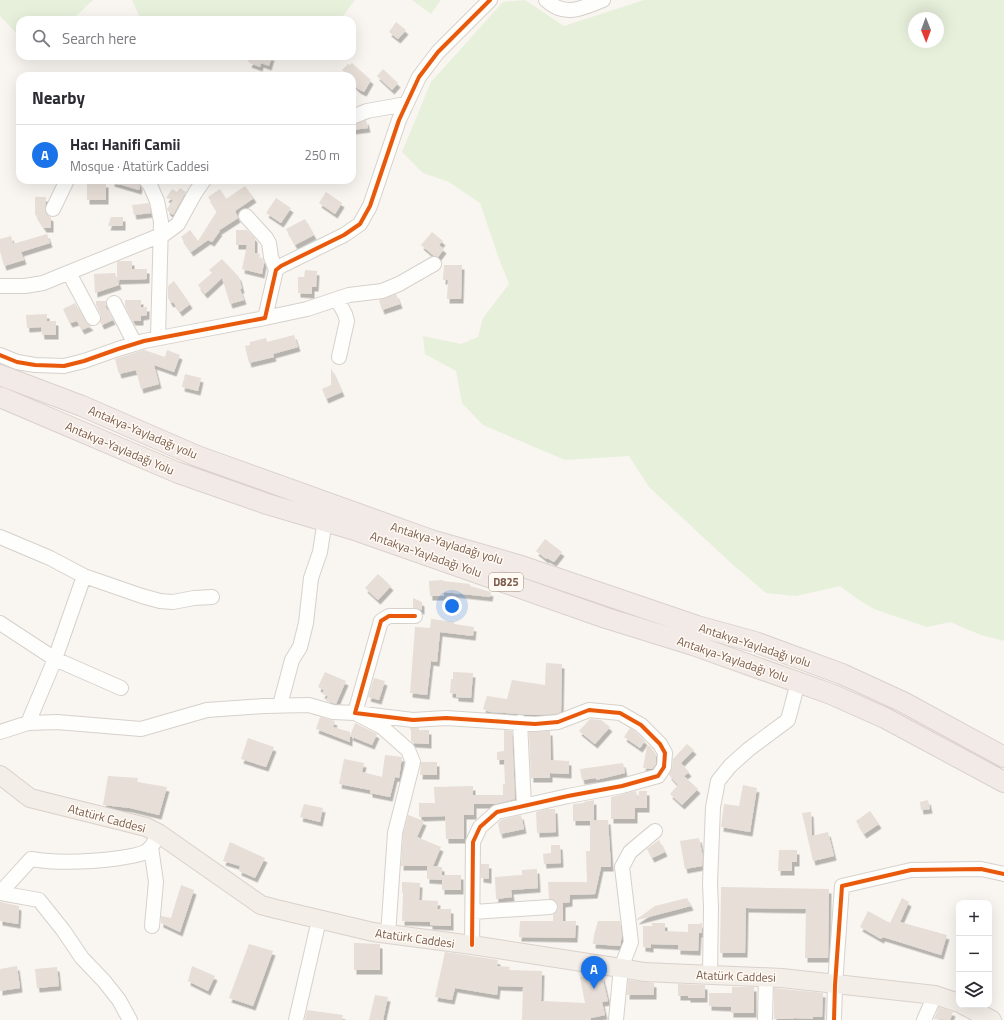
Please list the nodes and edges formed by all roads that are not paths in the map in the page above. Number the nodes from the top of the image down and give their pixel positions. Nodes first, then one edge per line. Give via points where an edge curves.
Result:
1 (490, 0) edge
2 (546, 0) edge
3 (603, 0) edge
4 (406, 104) junction
5 (356, 115) edge
6 (65, 184) edge
7 (149, 184) edge
8 (201, 184) edge
9 (53, 209) dead end
10 (246, 216) dead end
11 (161, 236) junction
12 (434, 264) dead end
13 (276, 270) junction
14 (69, 273) junction
15 (0, 286) edge
16 (337, 299) junction
17 (114, 302) dead end
18 (93, 318) dead end
19 (265, 318) junction
20 (158, 338) junction
21 (135, 344) junction
22 (0, 355) edge
23 (339, 357) dead end
24 (0, 375) edge
25 (0, 397) edge
26 (325, 520) junction
27 (0, 537) edge
28 (84, 576) junction
29 (212, 597) dead end
30 (415, 616) dead end
31 (0, 623) edge
32 (55, 659) junction
33 (798, 682) junction
34 (121, 688) dead end
35 (280, 705) junction
36 (355, 713) junction
37 (520, 722) junction
38 (28, 723) junction
39 (0, 732) edge
40 (1004, 757) edge
41 (0, 775) edge
42 (1004, 782) edge
43 (524, 806) junction
44 (655, 831) dead end
45 (155, 840) junction
46 (1004, 874) edge
47 (0, 894) edge
48 (550, 907) dead end
49 (473, 912) junction
50 (318, 920) junction
51 (152, 926) dead end
52 (388, 935) junction
53 (472, 945) junction
54 (621, 968) junction
55 (710, 975) junction
56 (766, 977) junction
57 (835, 985) junction
58 (935, 995) junction
59 (956, 1002) edge
60 (969, 1008) edge
61 (130, 1020) edge
62 (296, 1020) edge
63 (616, 1020) edge
64 (765, 1020) edge
65 (834, 1020) edge
66 (924, 1020) edge
67 (992, 1020) edge

1 - 4 street via 438,52 419,76
2 - 3 street via 566,11
4 - 5 street
4 - 13 street via 370,206 360,224
6 - 9 street
7 - 11 street via 159,207
8 - 11 street via 178,224
10 - 13 street via 269,243
11 - 14 street
11 - 20 street
12 - 16 street via 382,291
13 - 19 street
14 - 15 street via 35,285
14 - 18 street
16 - 19 street via 307,309
16 - 23 street via 347,321
17 - 21 street
19 - 20 street
20 - 21 street
21 - 22 street via 84,362 64,366 17,362
24 - 40 highway, Antakya-Yayladağı yolu / D825 via 82,406 197,456 424,538 518,565 697,626 755,642 842,674 903,702
25 - 26 highway, Antakya-Yayladağı Yolu / D825 via 176,472 266,504
26 - 33 highway, Antakya-Yayladağı Yolu / D825
26 - 35 street via 320,552 311,578 306,623 300,647 292,660
27 - 28 street via 50,558
28 - 29 street via 166,602
28 - 32 street
30 - 36 street via 389,616 381,621
31 - 32 street
32 - 34 street
32 - 38 street
33 - 42 highway, Antakya-Yayladağı Yolu / D825 via 838,696 885,718
33 - 55 street via 788,720 749,749 718,781 713,807
35 - 36 street via 309,705 333,712
35 - 38 street via 208,710 141,729 57,722
36 - 37 street via 413,720 446,718
36 - 52 street via 382,727 408,750 413,762 395,833
37 - 43 street
37 - 43 street via 558,722 589,710 620,713 641,725 660,744 665,753 664,767 658,776
38 - 39 street
41 - 45 main road, Atatürk Caddesi via 30,798 146,827
43 - 49 street via 497,812 480,827 473,842
44 - 54 street via 630,852 622,866 631,942
45 - 47 street via 138,855 90,862 30,859
45 - 50 main road, Atatürk Caddesi via 261,905
45 - 51 street via 156,882
46 - 57 street via 981,869 911,870 842,886
47 - 61 street via 38,900 82,958 119,1000
48 - 49 street
49 - 53 street
50 - 52 main road, Atatürk Caddesi
50 - 62 street
52 - 53 main road, Atatürk Caddesi
53 - 54 main road, Atatürk Caddesi
54 - 55 main road, Atatürk Caddesi via 644,972
54 - 63 street
55 - 56 main road, Atatürk Caddesi
56 - 57 main road, Atatürk Caddesi
56 - 64 street
57 - 58 main road, Atatürk Caddesi
57 - 65 street
58 - 59 main road, Atatürk Caddesi
58 - 66 street
60 - 67 main road

